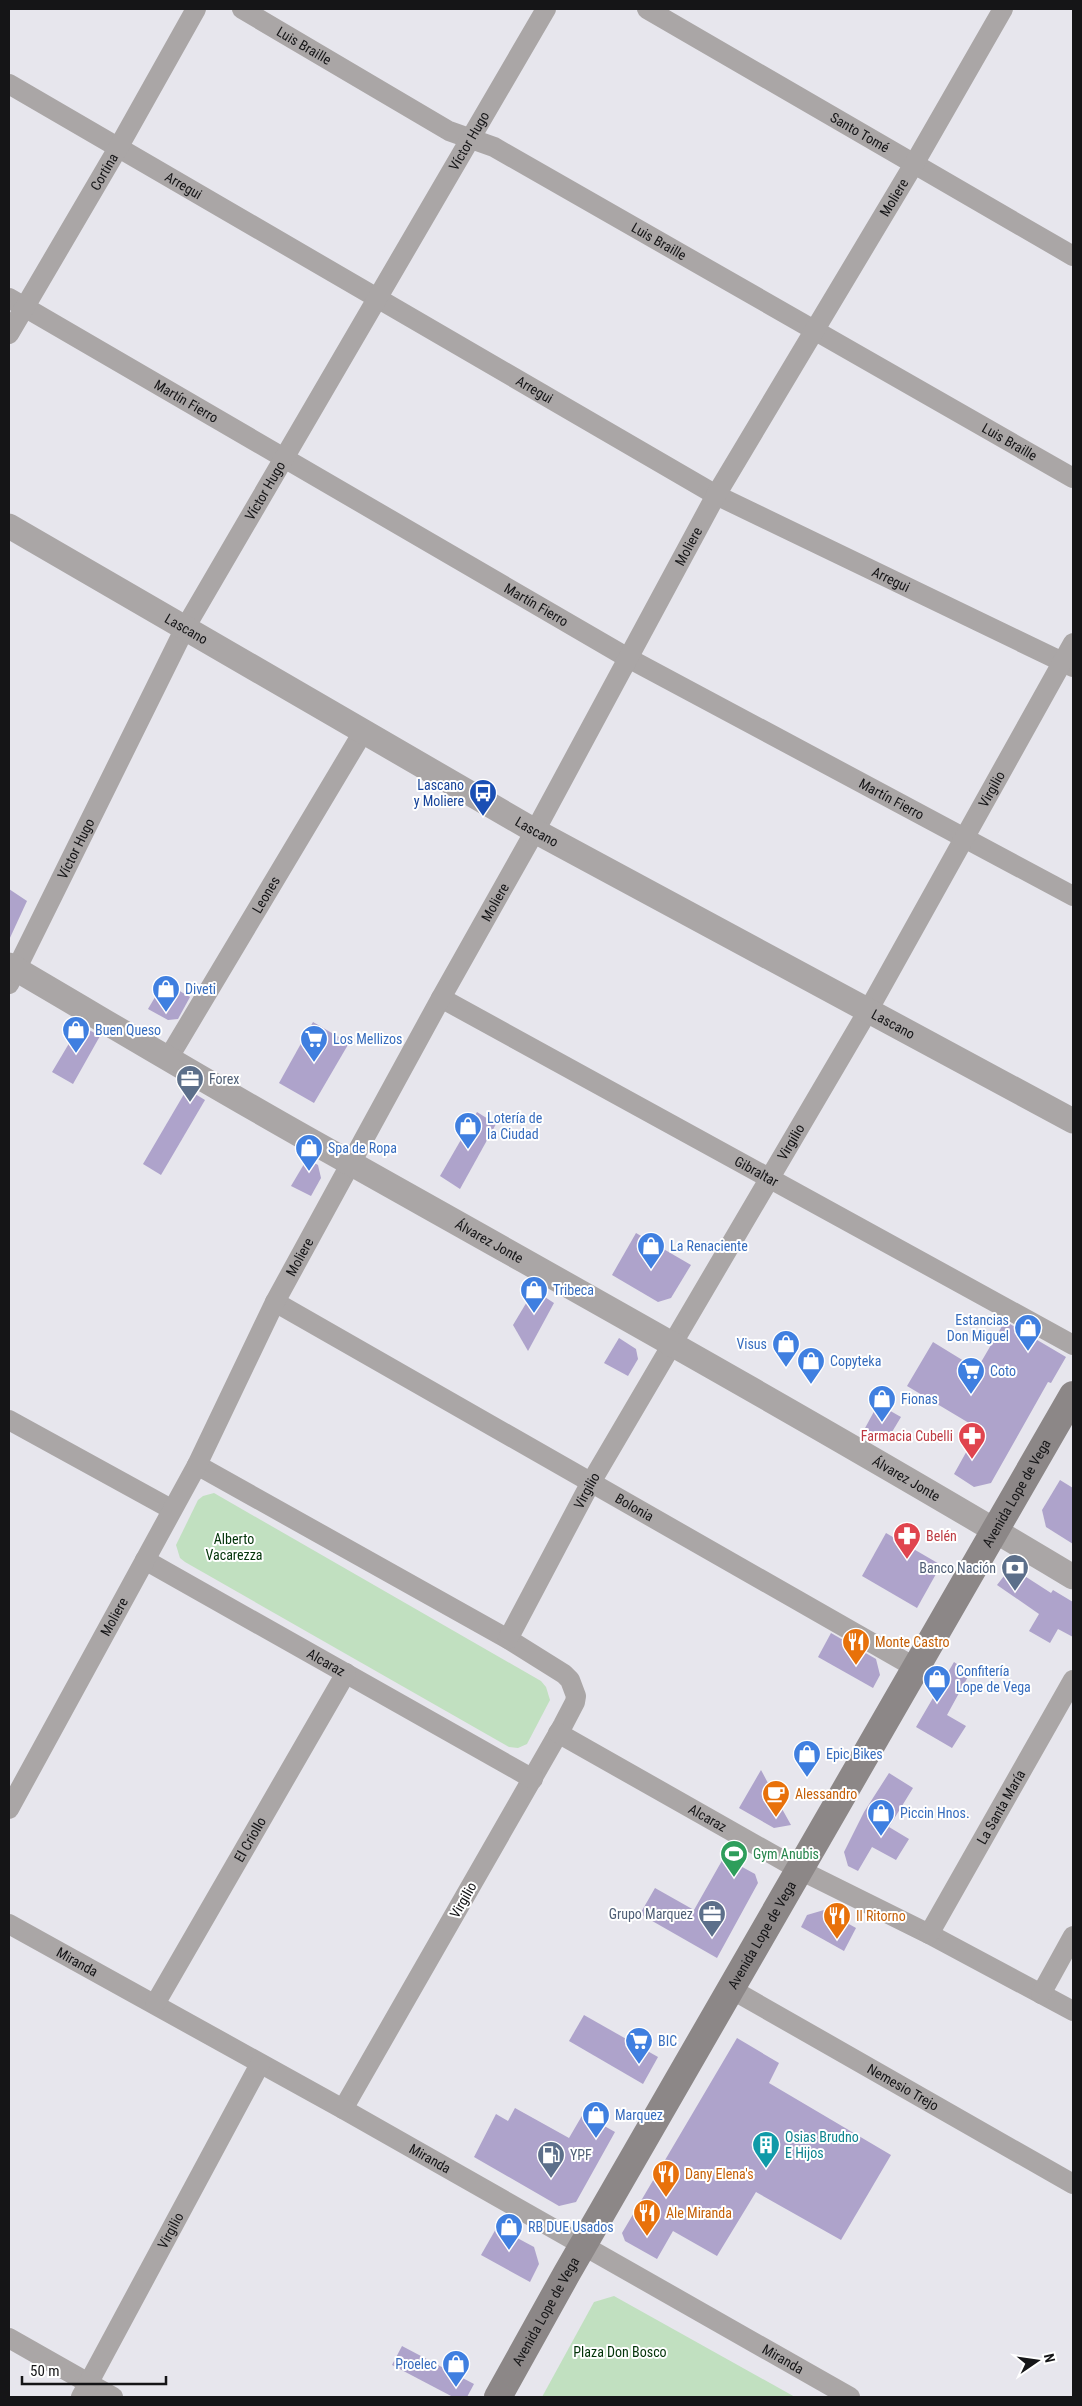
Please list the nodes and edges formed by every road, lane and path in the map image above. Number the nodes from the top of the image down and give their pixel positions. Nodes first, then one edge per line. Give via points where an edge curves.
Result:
1 (196, 9) edge
2 (242, 9) edge
3 (546, 9) edge
4 (647, 9) edge
5 (1003, 9) edge
6 (9, 84) edge
7 (470, 138) junction
8 (118, 148) junction
9 (914, 164) junction
10 (1073, 256) edge
11 (377, 298) junction
12 (16, 302) edge
13 (815, 329) junction
14 (9, 334) edge
15 (283, 459) junction
16 (1073, 478) edge
17 (716, 495) junction
18 (9, 526) edge
19 (185, 628) junction
20 (1073, 643) edge
21 (628, 658) junction
22 (1068, 665) edge
23 (363, 732) junction
24 (535, 831) junction
25 (965, 838) junction
26 (1073, 896) edge
27 (11, 973) edge
28 (441, 998) junction
29 (869, 1009) junction
30 (169, 1057) junction
31 (1073, 1121) edge
32 (351, 1163) junction
33 (770, 1178) junction
34 (275, 1302) junction
35 (673, 1344) junction
36 (1073, 1344) edge
37 (1073, 1395) edge
38 (9, 1420) edge
39 (197, 1465) junction
40 (590, 1484) junction
41 (171, 1509) junction
42 (996, 1530) junction
43 (145, 1560) junction
44 (1073, 1577) edge
45 (508, 1639) junction
46 (916, 1668) junction
47 (346, 1673) junction
48 (1073, 1680) edge
49 (558, 1733) junction
50 (532, 1779) junction
51 (9, 1809) edge
52 (800, 1870) junction
53 (9, 1924) edge
54 (928, 1934) junction
55 (1073, 1936) edge
56 (731, 1989) junction
57 (1041, 1994) junction
58 (155, 2004) junction
59 (1073, 2012) edge
60 (260, 2064) junction
61 (343, 2108) junction
62 (1073, 2184) edge
63 (583, 2246) junction
64 (9, 2338) edge
65 (86, 2390) edge
66 (113, 2397) edge
67 (498, 2397) edge
68 (850, 2397) edge

1 - 8 street, Cortina
2 - 7 street, Luis Braille via 449,131
3 - 7 street, Víctor Hugo
4 - 9 street, Santo Tomé
5 - 9 street, Moliere
6 - 8 street, Arregui
7 - 11 street, Víctor Hugo
7 - 13 street, Luis Braille via 494,147
8 - 11 street, Arregui
8 - 12 street, Cortina
9 - 10 street, Santo Tomé
9 - 13 street, Moliere
11 - 15 street, Víctor Hugo
11 - 17 street, Arregui
12 - 14 street, Cortina
12 - 15 street, Martín Fierro
13 - 16 street, Luis Braille
13 - 17 street, Moliere
15 - 19 street, Víctor Hugo
15 - 21 street, Martín Fierro
17 - 21 street, Moliere
17 - 22 street, Arregui
18 - 19 street, Lascano
19 - 23 street, Lascano
19 - 27 street, Víctor Hugo
20 - 22 street, Virgilio
21 - 24 street, Moliere
21 - 25 street, Martín Fierro
22 - 25 street, Virgilio
23 - 24 street, Lascano
23 - 30 street, Leones
24 - 28 street, Moliere
24 - 29 street, Lascano
25 - 26 street, Martín Fierro
25 - 29 street, Virgilio
27 - 30 street, Álvarez Jonte
28 - 32 street, Moliere
28 - 33 street, Gibraltar
29 - 31 street, Lascano
29 - 33 street, Virgilio
30 - 32 street, Álvarez Jonte
32 - 34 street, Moliere
32 - 35 street, Álvarez Jonte
33 - 35 street, Virgilio
33 - 36 street, Gibraltar
34 - 39 street, Moliere
34 - 40 street, Bolonia
35 - 40 street, Virgilio
35 - 42 street, Álvarez Jonte
37 - 42 main road, Avenida Lope de Vega
38 - 41 street
39 - 41 street, Moliere
39 - 45 street
40 - 45 street, Virgilio
40 - 46 street, Bolonia
41 - 43 street, Moliere
42 - 44 street, Álvarez Jonte
42 - 46 main road, Avenida Lope de Vega
43 - 47 street, Alcaraz
43 - 51 street, Moliere
45 - 49 street, Virgilio via 564,1674 575,1689 575,1702
46 - 52 main road, Avenida Lope de Vega
47 - 50 street, Alcaraz
47 - 58 street, El Criollo
48 - 54 street, La Santa María
49 - 50 street, Virgilio
49 - 52 street, Alcaraz
50 - 61 street, Virgilio
52 - 54 street, Alcaraz
52 - 56 main road, Avenida Lope de Vega
53 - 58 street, Miranda
54 - 57 street, Alcaraz
55 - 57 street
56 - 62 street, Nemesio Trejo
56 - 63 main road, Avenida Lope de Vega
57 - 59 street, Alcaraz
58 - 60 street, Miranda
60 - 61 street, Miranda
60 - 65 street, Virgilio
61 - 63 street, Miranda
63 - 67 main road, Avenida Lope de Vega
63 - 68 street, Miranda
64 - 65 street
65 - 66 street

